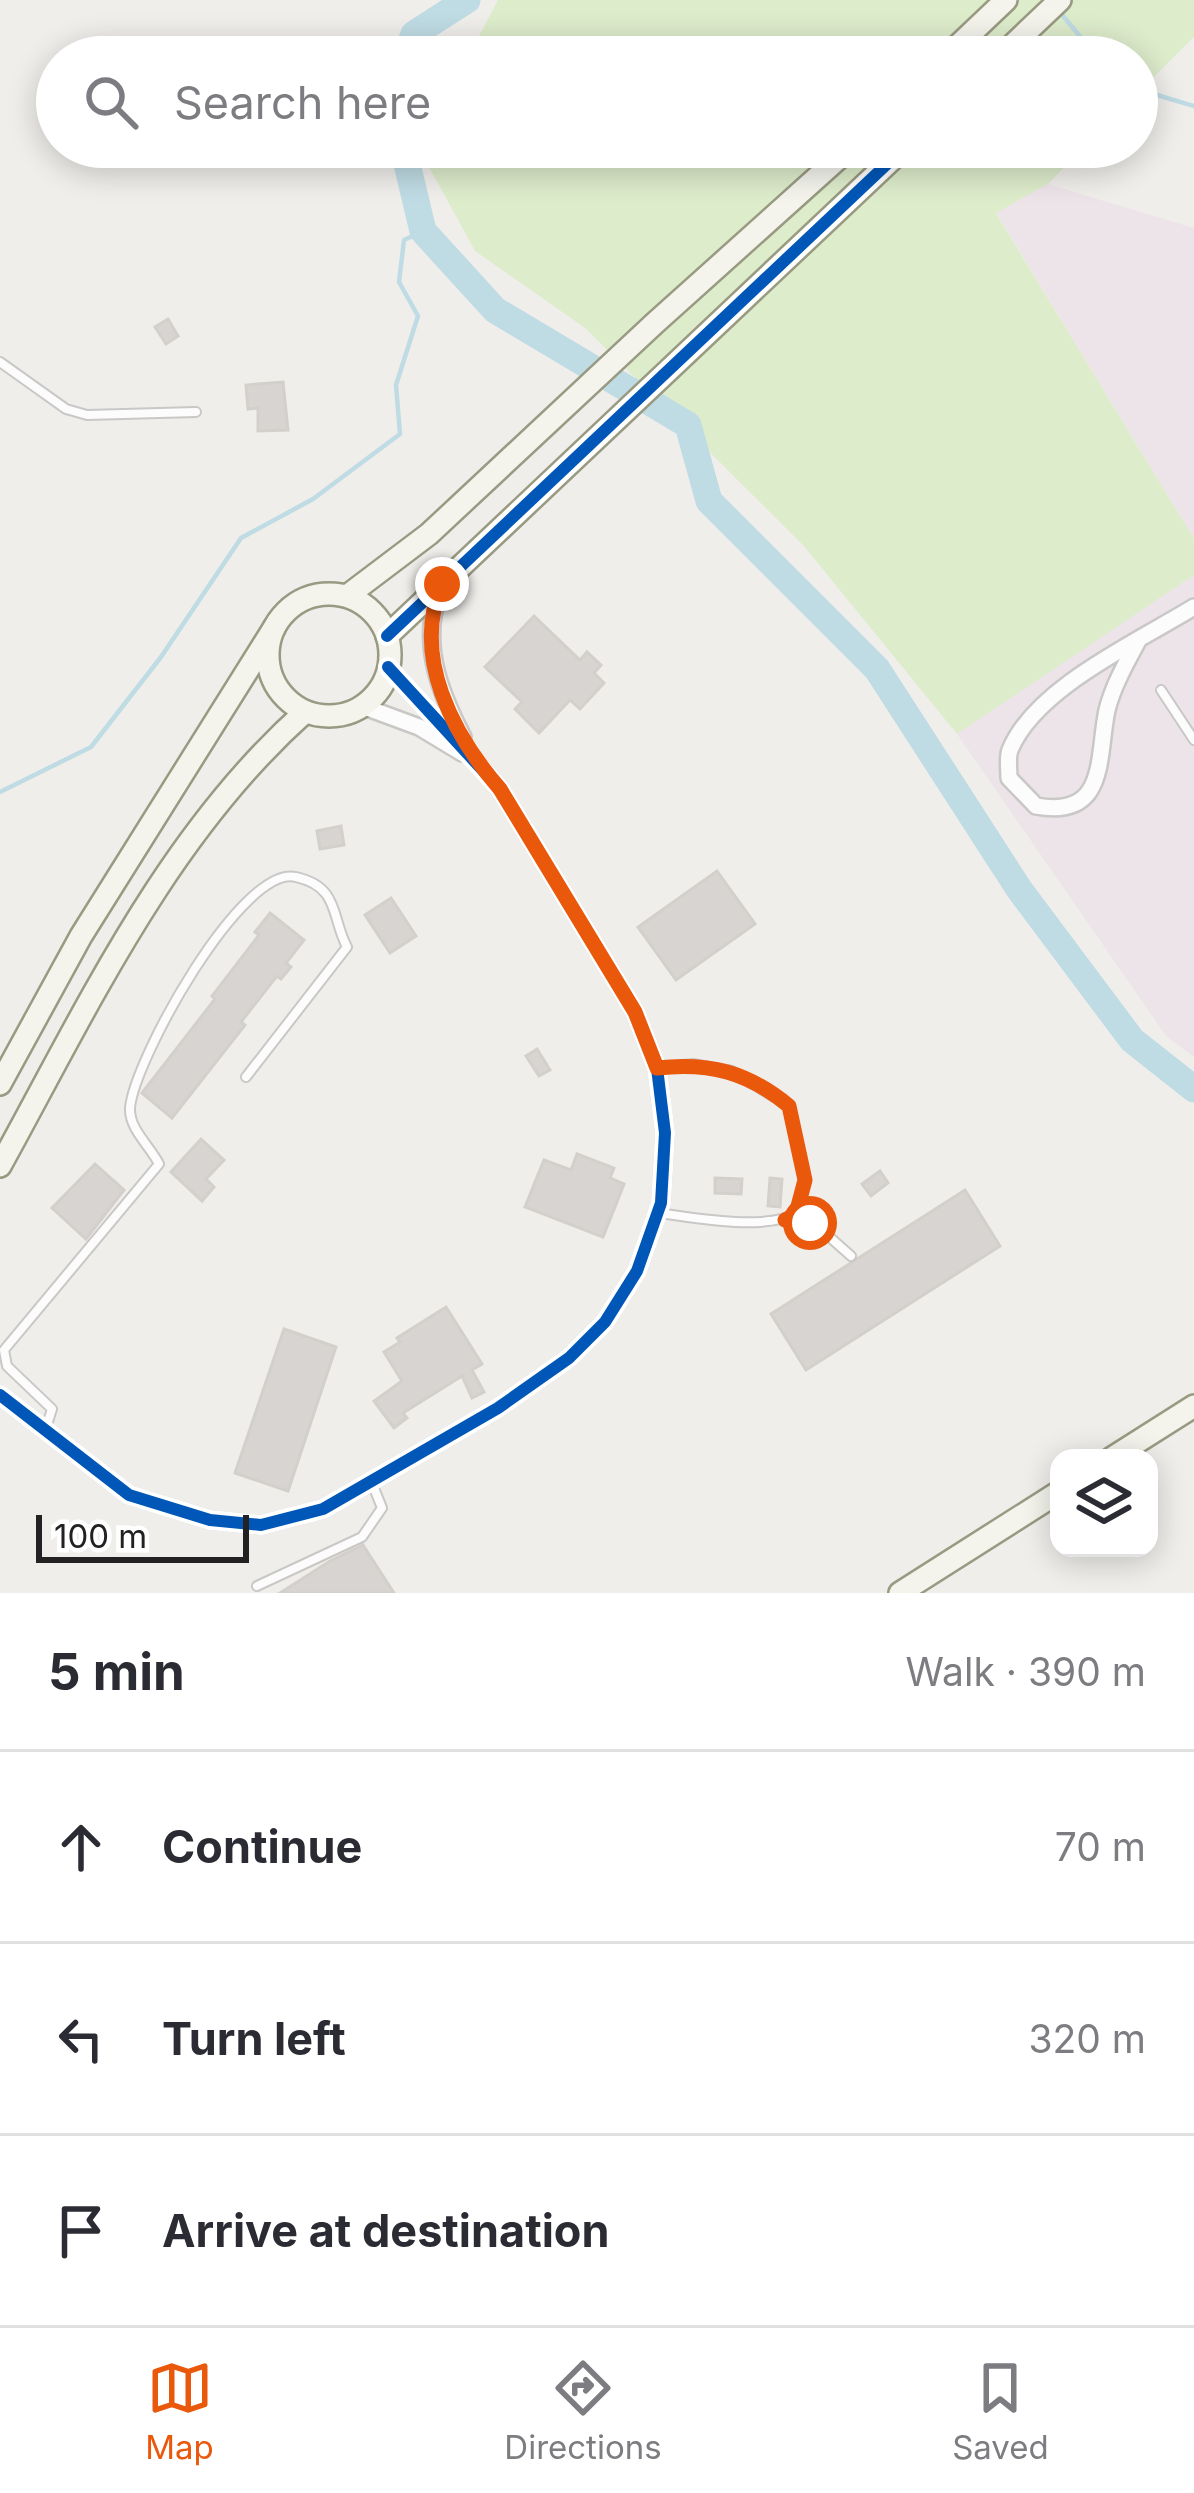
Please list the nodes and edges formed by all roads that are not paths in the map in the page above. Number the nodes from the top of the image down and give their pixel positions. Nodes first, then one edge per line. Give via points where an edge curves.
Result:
1 (1006, 0) edge
2 (1060, 0) edge
3 (968, 36) edge
4 (1022, 36) edge
5 (828, 168) edge
6 (883, 168) edge
7 (0, 362) edge
8 (196, 412) dead end
9 (442, 584) junction
10 (347, 596) junction
11 (1194, 607) edge
12 (274, 628) junction
13 (387, 637) junction
14 (1138, 641) junction
15 (388, 667) junction
16 (1161, 690) dead end
17 (362, 706) junction
18 (305, 712) junction
19 (1194, 740) edge
20 (478, 763) junction
21 (657, 1068) junction
22 (247, 1077) dead end
23 (0, 1084) edge
24 (0, 1166) edge
25 (658, 1213) junction
26 (785, 1220) junction
27 (851, 1256) dead end
28 (0, 1395) edge
29 (1194, 1406) edge
30 (45, 1430) junction
31 (1126, 1449) edge
32 (371, 1481) junction
33 (1050, 1498) edge
34 (257, 1586) dead end
35 (900, 1593) edge

1 - 3 street
2 - 4 street
5 - 10 street via 429,534
6 - 9 street
7 - 8 lane via 55,403 87,415
9 - 13 street
9 - 20 street via 430,643 441,695
10 - 12 street via 313,596
10 - 13 street via 378,619
11 - 14 street
12 - 18 street via 268,647 276,686
12 - 23 street via 81,936
13 - 15 street
14 - 14 street via 1031,715 1008,753 1009,778 1036,806 1067,806 1097,781 1107,708
15 - 17 street
15 - 20 street
16 - 19 lane
17 - 18 street via 325,716
17 - 20 street via 419,727
18 - 24 street via 216,806 139,913
20 - 21 street via 635,1012
21 - 25 street via 665,1133
21 - 26 lane via 732,1071 789,1106 805,1180 796,1214
22 - 30 lane via 347,946 335,905 299,877 286,875 260,890 212,943 144,1061 129,1112 159,1164 7,1343 7,1366 52,1409
25 - 26 lane
25 - 32 street via 637,1271 605,1322 569,1358
26 - 27 lane via 816,1225
28 - 30 street
29 - 31 street
30 - 32 street via 129,1495 210,1520 261,1525 323,1510
32 - 34 lane via 382,1508 362,1538
33 - 35 street

